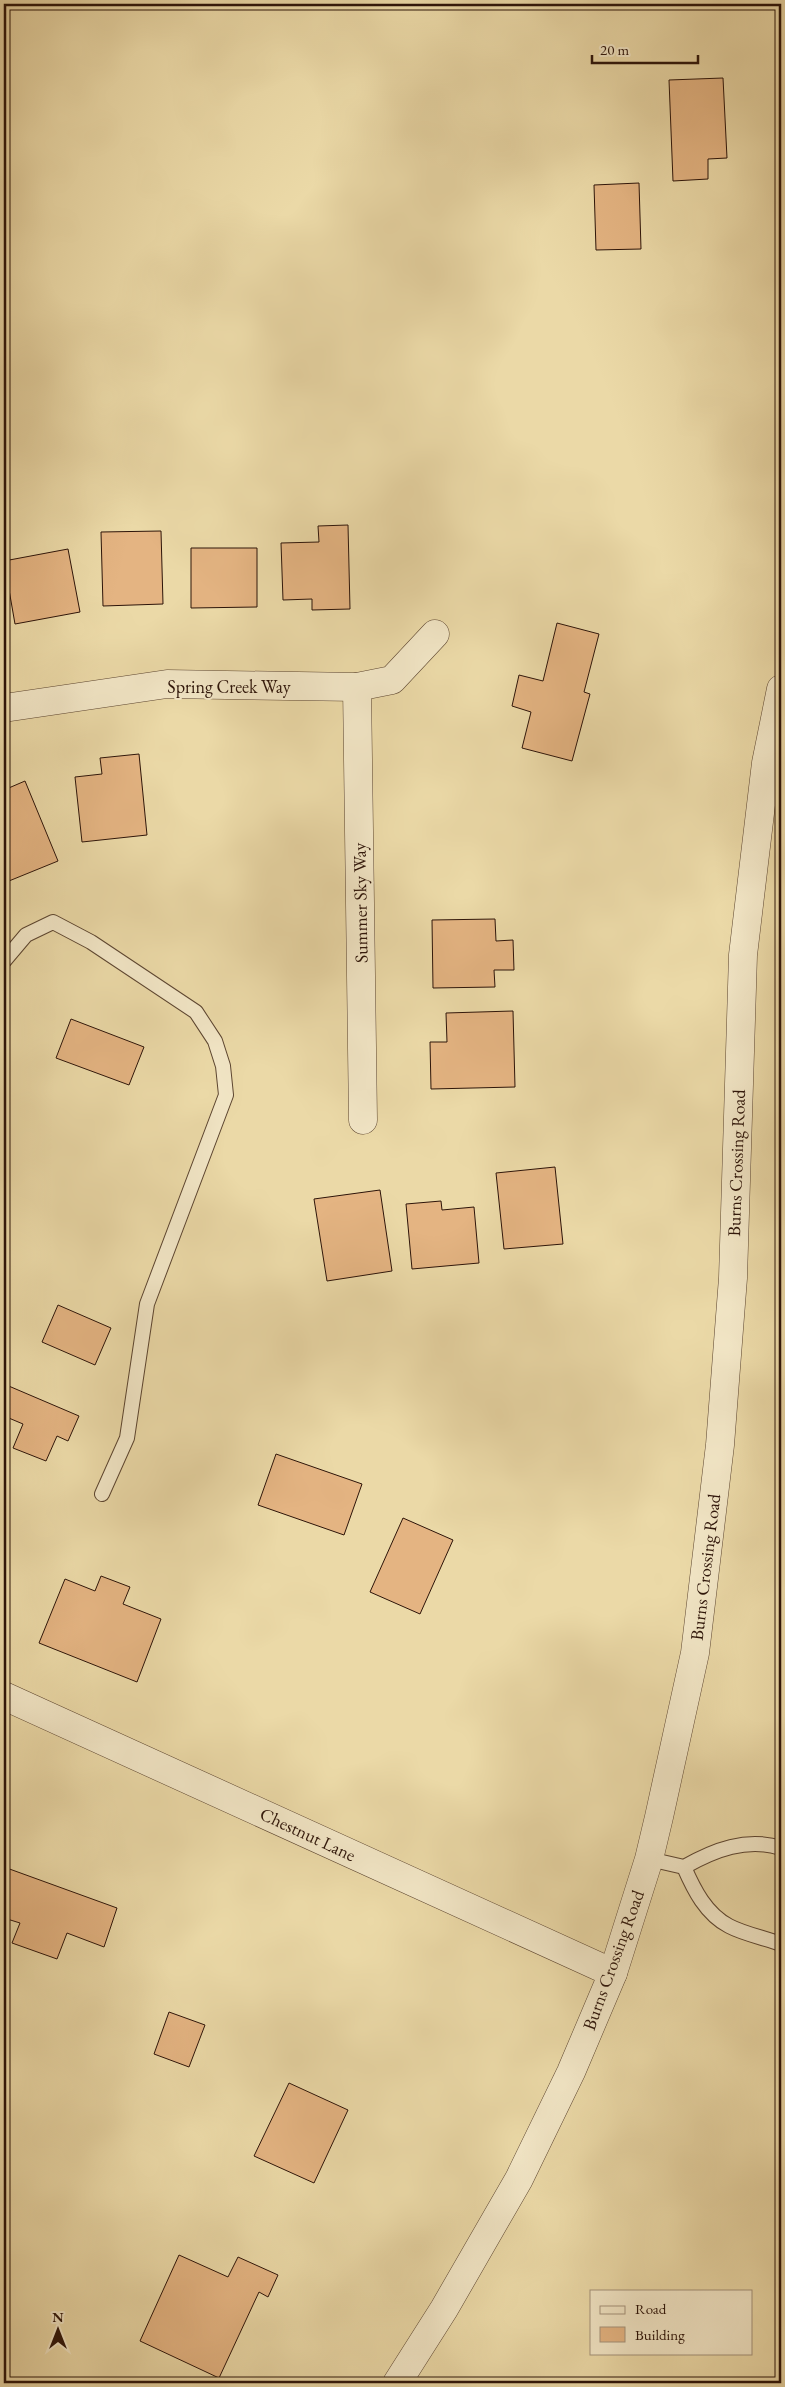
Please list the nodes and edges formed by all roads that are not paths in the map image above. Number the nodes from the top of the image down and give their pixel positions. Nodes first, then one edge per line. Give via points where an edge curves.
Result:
1 (435, 634) dead end
2 (357, 686) junction
3 (781, 689) edge
4 (4, 708) edge
5 (773, 765) edge
6 (4, 961) edge
7 (363, 1120) dead end
8 (102, 1494) dead end
9 (4, 1696) edge
10 (781, 1848) edge
11 (649, 1859) junction
12 (684, 1867) junction
13 (781, 1944) edge
14 (612, 1973) junction
15 (397, 2383) edge

1 - 2 street, Spring Creek Way via 392,680
2 - 4 street, Spring Creek Way via 167,684
2 - 7 street, Summer Sky Way
3 - 5 street, Burns Crossing Road
5 - 11 street, Burns Crossing Road via 743,955 733,1278 720,1445 695,1653
6 - 8 lane via 26,935 53,922 91,942 196,1012 215,1041 223,1066 226,1095 147,1304 126,1438
9 - 14 street, Chestnut Lane
10 - 12 lane via 750,1844 726,1848 710,1852
11 - 12 lane
11 - 14 street, Burns Crossing Road
12 - 13 lane via 693,1888 709,1911 729,1926
14 - 15 street, Burns Crossing Road via 571,2072 519,2179 444,2310

